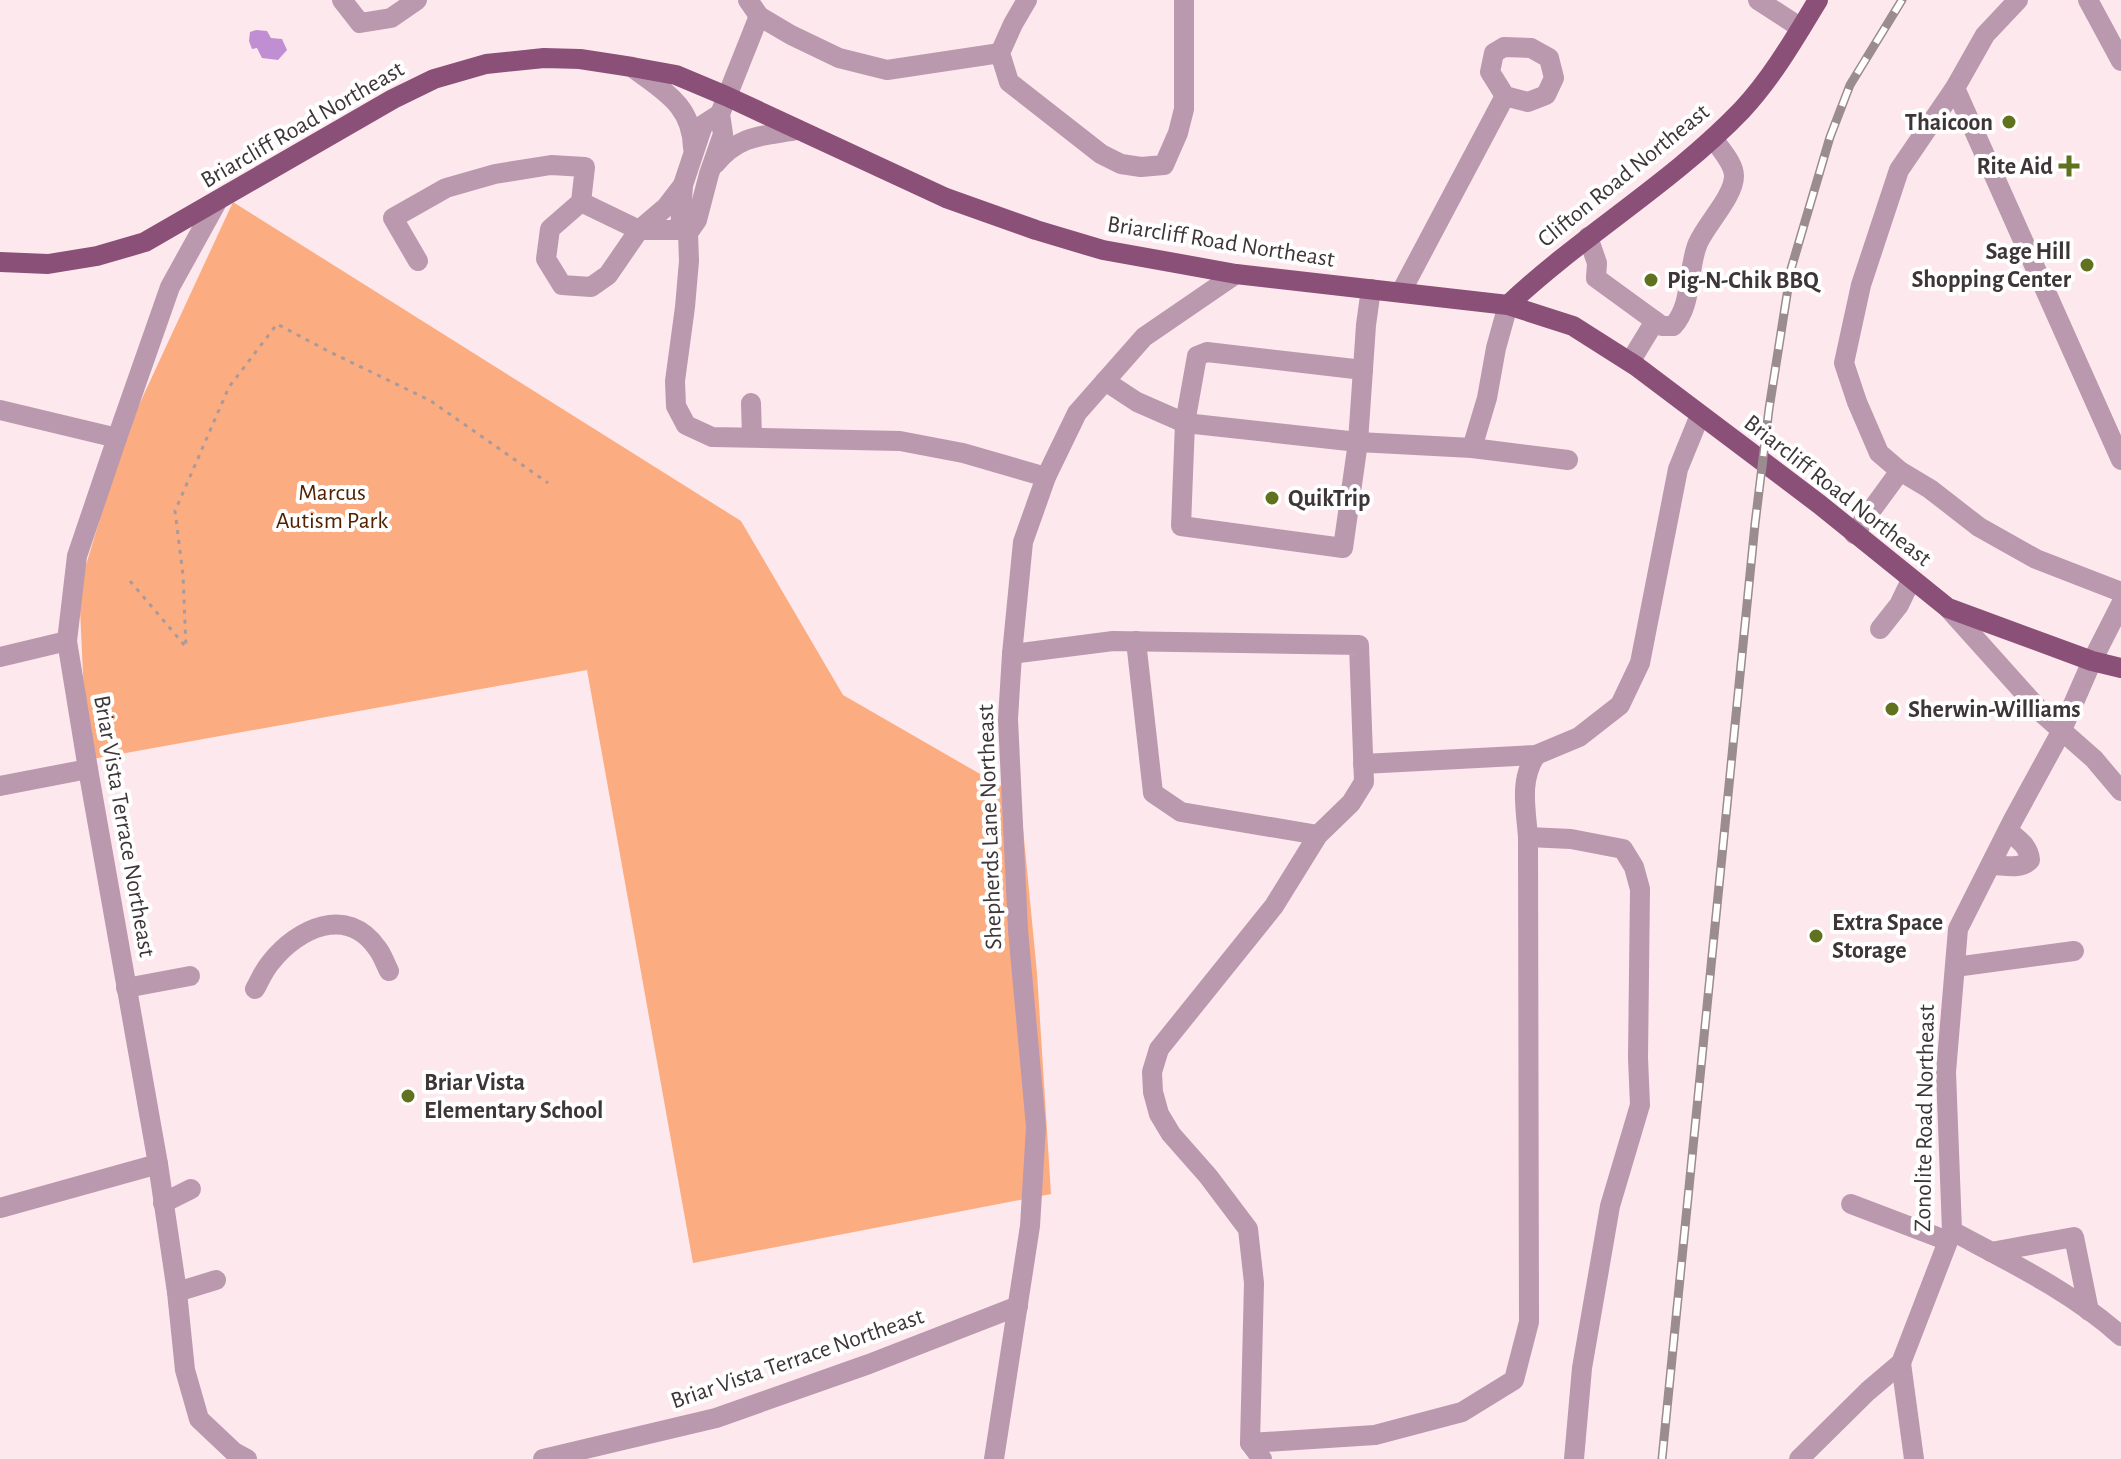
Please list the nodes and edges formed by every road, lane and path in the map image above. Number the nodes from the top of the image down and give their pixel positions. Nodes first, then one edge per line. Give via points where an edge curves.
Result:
1 (342, 0) edge
2 (417, 0) edge
3 (1027, 0) edge
4 (1184, 0) edge
5 (1758, 0) edge
6 (1818, 0) edge
7 (2018, 0) edge
8 (2088, 0) edge
9 (754, 8) edge
10 (1801, 28) junction
11 (1000, 53) junction
12 (2121, 61) edge
13 (632, 67) junction
14 (1955, 88) junction
15 (1505, 96) dead end
16 (723, 105) junction
17 (798, 130) junction
18 (1713, 138) junction
19 (693, 155) junction
20 (710, 170) junction
21 (683, 185) junction
22 (217, 202) junction
23 (581, 202) junction
24 (639, 230) junction
25 (684, 231) junction
26 (1588, 237) junction
27 (418, 261) dead end
28 (0, 262) edge
29 (1236, 274) junction
30 (1371, 289) junction
31 (1401, 292) junction
32 (1508, 305) junction
33 (1655, 321) junction
34 (1630, 362) junction
35 (1363, 370) junction
36 (1105, 381) junction
37 (751, 403) dead end
38 (0, 410) edge
39 (1700, 415) junction
40 (1185, 423) junction
41 (752, 437) junction
42 (117, 438) junction
43 (1358, 442) junction
44 (1472, 448) junction
45 (1568, 460) dead end
46 (2121, 460) edge
47 (1900, 471) junction
48 (1046, 477) junction
49 (548, 483) dead end
50 (1854, 534) junction
51 (1911, 580) junction
52 (130, 581) dead end
53 (2121, 592) edge
54 (2121, 604) edge
55 (1948, 608) junction
56 (1880, 629) dead end
57 (67, 641) junction
58 (1136, 641) junction
59 (1012, 654) junction
60 (0, 657) edge
61 (2092, 661) junction
62 (2121, 668) edge
63 (2061, 732) junction
64 (1536, 755) junction
65 (1363, 764) junction
66 (88, 769) junction
67 (0, 786) edge
68 (2121, 791) edge
69 (2008, 831) junction
70 (1318, 835) junction
71 (1528, 837) junction
72 (1991, 865) junction
73 (2074, 951) dead end
74 (1955, 967) junction
75 (389, 971) dead end
76 (190, 976) dead end
77 (126, 988) junction
78 (255, 989) dead end
79 (158, 1164) junction
80 (191, 1189) dead end
81 (163, 1203) junction
82 (1851, 1204) dead end
83 (0, 1208) edge
84 (1950, 1236) junction
85 (1991, 1252) junction
86 (216, 1280) dead end
87 (177, 1292) junction
88 (1018, 1306) junction
89 (2089, 1311) junction
90 (2121, 1336) edge
91 (1901, 1363) junction
92 (1256, 1451) edge
93 (247, 1459) edge
94 (543, 1459) edge
95 (994, 1459) edge
96 (1574, 1459) edge
97 (1799, 1459) edge
98 (1914, 1459) edge

1 - 2 street via 360,23 391,18
3 - 11 street
4 - 11 street via 1184,109 1164,165 1121,164 1101,154 1009,82
5 - 10 street
6 - 10 main road, Clifton Road Northeast
7 - 14 street via 1985,35
8 - 12 street
9 - 11 street via 791,35 839,58 887,70
9 - 16 street
10 - 18 main road, Clifton Road Northeast via 1757,92
13 - 16 main road, Briarcliff Road Northeast via 676,75
13 - 19 street via 677,102 689,121
13 - 22 main road, Briarcliff Road Northeast via 544,58 486,64 434,79
14 - 46 street
14 - 47 street via 1899,170 1861,285 1844,363 1879,453
15 - 31 street
16 - 17 main road, Briarcliff Road Northeast
16 - 19 street via 703,125
16 - 20 street via 723,134
17 - 20 street via 743,140
17 - 29 main road, Briarcliff Road Northeast via 946,198 1036,230 1103,250
18 - 26 main road, Clifton Road Northeast
18 - 33 street via 1734,169 1735,181 1699,241 1681,317 1673,326
19 - 21 street
20 - 25 street via 697,220
21 - 24 street
21 - 25 street
22 - 28 main road, Briarcliff Road Northeast via 145,242 97,256 48,264
22 - 42 street, Briar Vista Terrace Northeast via 170,287
23 - 24 street
23 - 24 street via 550,229 546,259 562,285 591,287 608,275
23 - 27 street via 585,167 551,165 446,188 393,218
24 - 25 street
25 - 41 street via 689,261 676,406 686,425 712,437
26 - 32 main road, Clifton Road Northeast
26 - 33 street via 1596,278
29 - 30 main road, Briarcliff Road Northeast
29 - 36 street, Shepherds Lane Northeast via 1144,337
30 - 31 main road, Briarcliff Road Northeast
30 - 35 street
31 - 32 main road, Briarcliff Road Northeast
32 - 34 main road, Briarcliff Road Northeast via 1573,326
32 - 44 street
33 - 34 street
34 - 39 main road, Briarcliff Road Northeast
35 - 40 street via 1207,352 1197,356
35 - 43 street
36 - 40 street
36 - 48 street, Shepherds Lane Northeast via 1077,413
37 - 41 street
38 - 42 street
39 - 50 main road, Briarcliff Road Northeast
39 - 64 street via 1678,469 1640,663 1620,705 1579,737
40 - 43 street
40 - 43 street via 1181,526 1343,548
41 - 48 street via 900,441
42 - 57 street, Briar Vista Terrace Northeast via 77,556
43 - 44 street
44 - 45 street
47 - 50 street
47 - 53 street via 1979,527 2036,559
48 - 59 street, Shepherds Lane Northeast via 1023,542
49 - 52 path via 431,401 277,324 229,387 175,511 186,647
50 - 51 main road, Briarcliff Road Northeast
51 - 55 main road, Briarcliff Road Northeast
51 - 56 street
54 - 61 street, Zonolite Road Northeast
55 - 61 main road, Briarcliff Road Northeast
55 - 63 street
57 - 60 street
57 - 66 street, Briar Vista Terrace Northeast
58 - 59 street
58 - 65 street via 1359,645
58 - 70 street via 1153,793 1181,812
59 - 88 street, Shepherds Lane Northeast via 1008,719 1018,930 1036,1127
61 - 62 main road, Briarcliff Road Northeast
61 - 63 street, Zonolite Road Northeast
63 - 68 street
63 - 69 street, Zonolite Road Northeast
64 - 65 street
64 - 71 street via 1524,791
65 - 70 street via 1364,782 1351,803
66 - 67 street
66 - 77 street, Briar Vista Terrace Northeast
69 - 72 street, Zonolite Road Northeast
69 - 72 street via 2024,845 2030,860 2016,866
70 - 92 street via 1274,906 1159,1049 1152,1072 1159,1114 1171,1134 1248,1229 1254,1283
71 - 92 street via 1529,1322 1514,1380 1462,1412 1375,1435
71 - 96 street via 1623,849 1640,889 1640,1105 1610,1206 1582,1368
72 - 74 street, Zonolite Road Northeast via 1958,929
73 - 74 street
74 - 84 street, Zonolite Road Northeast via 1946,1072
75 - 78 street via 377,947 356,928 332,923 310,929 288,944
76 - 77 street
77 - 79 street, Briar Vista Terrace Northeast
79 - 81 street, Briar Vista Terrace Northeast
79 - 83 street
80 - 81 street
81 - 87 street, Briar Vista Terrace Northeast
82 - 84 street
84 - 85 street
84 - 91 street, Zonolite Road Northeast
85 - 89 street
85 - 89 street via 2074,1237
86 - 87 street
87 - 93 street, Briar Vista Terrace Northeast via 185,1370 199,1419
88 - 94 street, Briar Vista Terrace Northeast via 716,1418
88 - 95 street, Shepherds Lane Northeast
89 - 90 street
91 - 97 street, Zonolite Road Northeast
91 - 98 street

